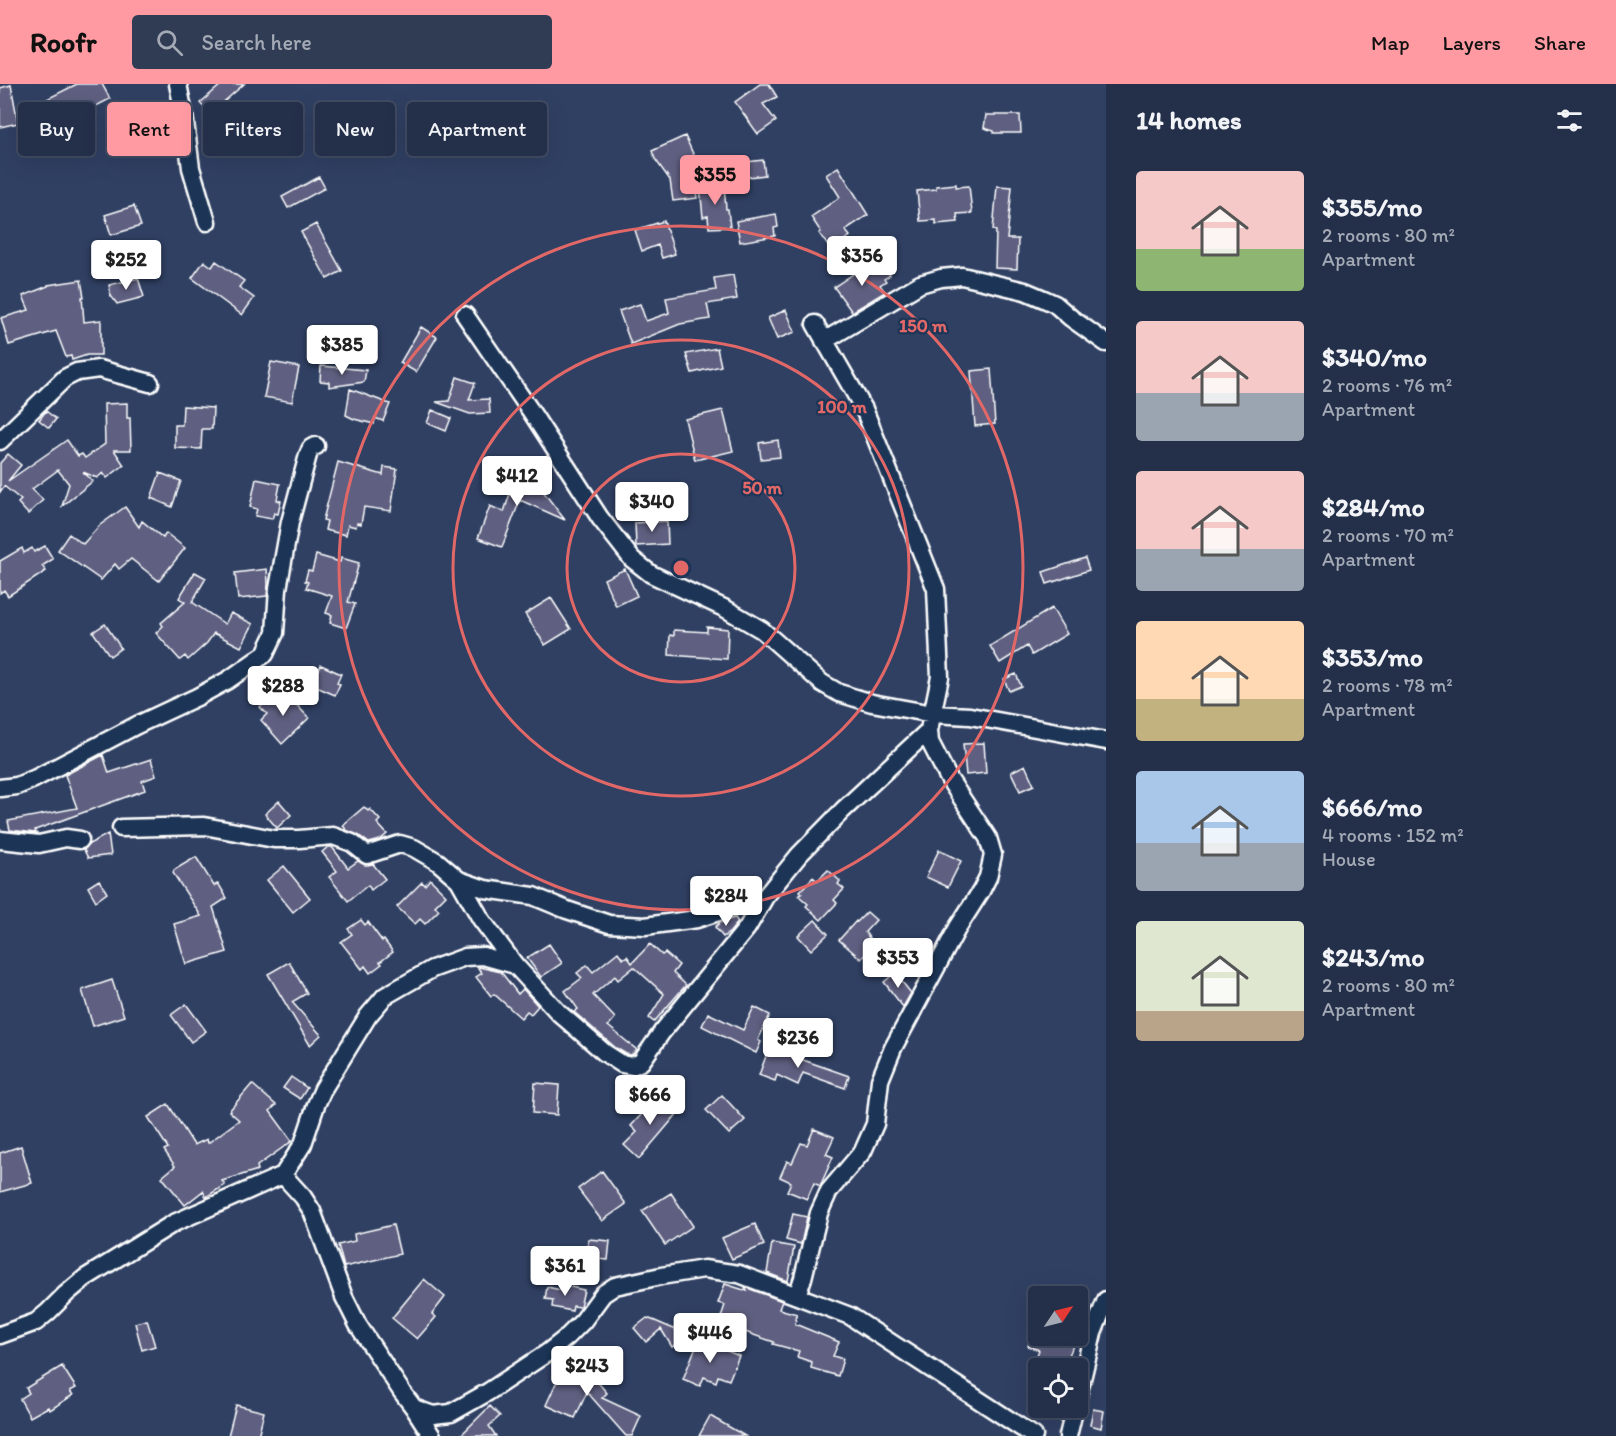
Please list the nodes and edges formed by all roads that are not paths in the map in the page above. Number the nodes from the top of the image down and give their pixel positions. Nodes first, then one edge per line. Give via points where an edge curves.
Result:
1 (178, 84) edge
2 (207, 222) dead end
3 (465, 315) dead end
4 (815, 324) dead end
5 (824, 341) junction
6 (1106, 343) edge
7 (150, 383) dead end
8 (0, 441) edge
9 (316, 446) dead end
10 (931, 722) junction
11 (1106, 741) edge
12 (0, 788) edge
13 (122, 828) dead end
14 (0, 840) edge
15 (80, 840) dead end
16 (459, 880) junction
17 (765, 897) junction
18 (515, 965) junction
19 (283, 1175) junction
20 (797, 1296) junction
21 (1106, 1300) edge
22 (0, 1335) edge
23 (1087, 1358) edge
24 (414, 1408) junction
25 (1072, 1418) edge
26 (432, 1436) edge
27 (1034, 1436) edge
28 (1068, 1436) edge

1 - 2 street via 191,168
3 - 10 street via 600,518 632,559 651,574 762,630 822,683 839,693
4 - 5 street
5 - 6 street via 920,284 962,276 1025,291 1055,304
5 - 10 street via 864,409 936,589 940,677
7 - 8 street via 99,369 77,372 65,378
9 - 12 street via 308,455 290,522 275,633 265,654 197,697 34,779
10 - 11 street via 970,716
10 - 17 street via 799,855
10 - 20 street via 930,742 988,838 993,855 991,866 981,891 893,1048 880,1080 875,1124 863,1151 829,1191 819,1213
13 - 16 street via 204,826 274,839 333,836 352,843 367,855 399,844 438,862
14 - 15 street via 39,844 66,838
16 - 17 street via 485,889 533,896 609,924 645,926 697,919
16 - 18 street via 481,919
17 - 18 street via 747,928 641,1062 632,1065 622,1064 604,1053
18 - 19 street via 483,956 465,957 432,969 385,996 368,1016 323,1089 303,1144
19 - 22 street via 174,1223 85,1278 36,1322
19 - 24 street via 312,1211 358,1325
20 - 24 street via 740,1274 704,1269 615,1286 603,1293 566,1338 488,1392 451,1413 433,1415
20 - 27 street via 858,1321
21 - 23 street
24 - 26 street
25 - 28 street

